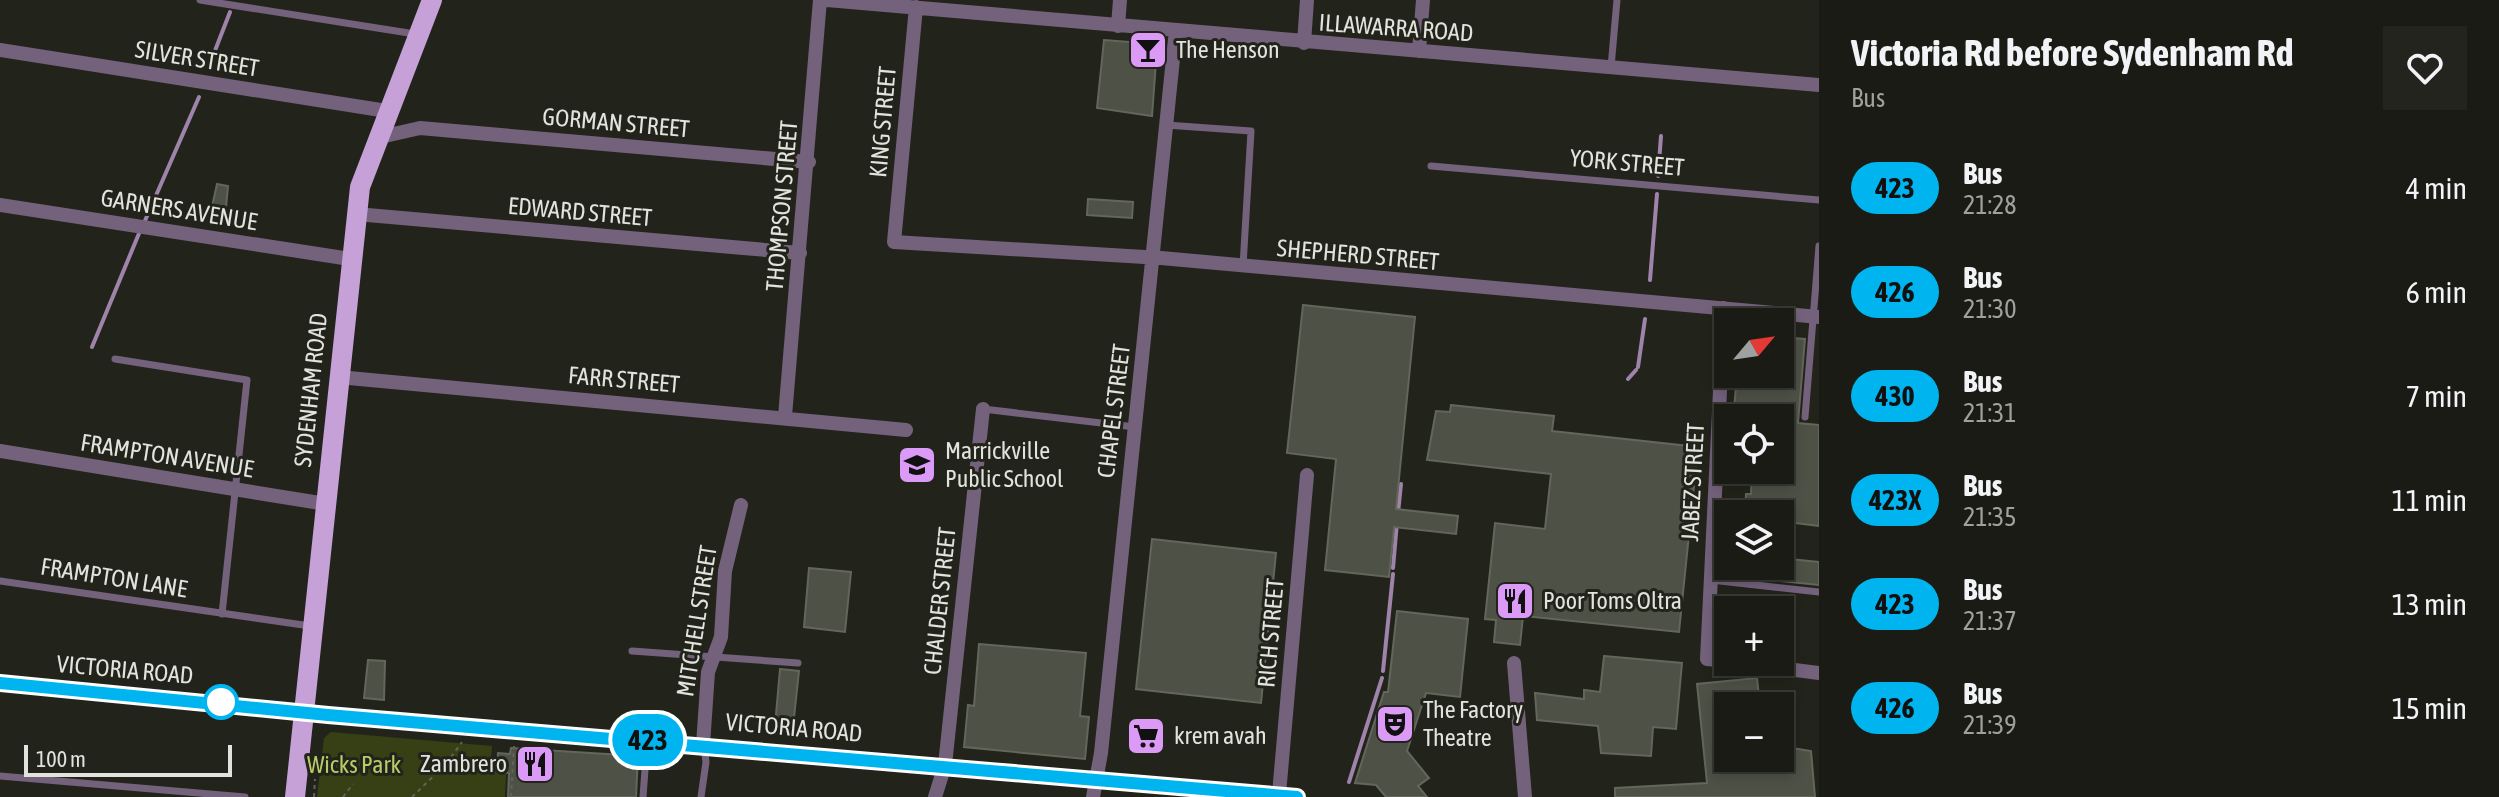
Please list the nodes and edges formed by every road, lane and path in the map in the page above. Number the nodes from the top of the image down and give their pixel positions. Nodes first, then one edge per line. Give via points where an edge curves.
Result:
1 (200, 0) edge
2 (432, 0) edge
3 (820, 0) edge
4 (827, 0) edge
5 (1120, 0) edge
6 (1307, 0) edge
7 (1423, 0) edge
8 (1617, 0) edge
9 (849, 1) edge
10 (916, 7) junction
11 (1118, 26) junction
12 (1176, 30) junction
13 (418, 34) junction
14 (1304, 43) junction
15 (0, 50) edge
16 (1419, 51) junction
17 (1611, 67) junction
18 (1819, 85) edge
19 (389, 106) junction
20 (1166, 125) junction
21 (420, 128) junction
22 (376, 138) junction
23 (809, 162) junction
24 (1431, 166) dead end
25 (1819, 200) edge
26 (0, 205) edge
27 (356, 214) junction
28 (894, 242) joint
29 (1819, 246) edge
30 (800, 253) junction
31 (350, 259) junction
32 (1153, 259) junction
33 (1243, 268) junction
34 (1724, 308) edge
35 (1794, 314) edge
36 (1817, 316) edge
37 (115, 359) dead end
38 (338, 377) junction
39 (1720, 388) edge
40 (983, 409) joint
41 (785, 416) junction
42 (1805, 417) dead end
43 (1135, 427) junction
44 (906, 430) dead end
45 (0, 451) edge
46 (1307, 475) dead end
47 (235, 489) junction
48 (326, 504) junction
49 (741, 505) dead end
50 (1711, 580) junction
51 (0, 581) edge
52 (1819, 592) edge
53 (222, 614) junction
54 (314, 627) junction
55 (632, 651) dead end
56 (714, 658) junction
57 (1714, 660) edge
58 (798, 663) dead end
59 (1514, 663) dead end
60 (1794, 670) edge
61 (1819, 673) edge
62 (0, 683) edge
63 (303, 711) junction
64 (463, 740) dead end
65 (647, 740) junction
66 (514, 745) dead end
67 (703, 745) junction
68 (945, 765) junction
69 (316, 771) dead end
70 (0, 776) edge
71 (1097, 779) junction
72 (353, 784) dead end
73 (1279, 794) junction
74 (202, 795) edge
75 (245, 797) edge
76 (295, 797) edge
77 (314, 797) edge
78 (343, 797) edge
79 (412, 797) edge
80 (511, 797) edge
81 (643, 797) edge
82 (701, 797) edge
83 (935, 797) edge
84 (1093, 797) edge
85 (1297, 797) edge
86 (1525, 797) edge

1 - 13 lane
2 - 13 main road, SYDENHAM ROAD
3 - 23 street, THOMPSON STREET
4 - 9 street, ILLAWARRA ROAD
5 - 11 street
6 - 14 street
7 - 16 street
8 - 17 lane
9 - 10 street, ILLAWARRA ROAD
10 - 11 street, ILLAWARRA ROAD
10 - 28 street, KING STREET
11 - 12 street, ILLAWARRA ROAD
12 - 14 street, ILLAWARRA ROAD
12 - 20 street, CHAPEL STREET
13 - 19 main road, SYDENHAM ROAD
14 - 16 street, ILLAWARRA ROAD
15 - 19 street, SILVER STREET
16 - 17 street, ILLAWARRA ROAD
17 - 18 street, ILLAWARRA ROAD
19 - 21 street
19 - 22 main road, SYDENHAM ROAD
20 - 32 street, CHAPEL STREET
20 - 33 lane via 1251,131
21 - 22 street, GORMAN STREET
21 - 23 street, GORMAN STREET
22 - 27 main road, SYDENHAM ROAD
23 - 30 street, THOMPSON STREET
24 - 25 lane, YORK STREET
26 - 31 street, GARNERS AVENUE
27 - 30 street, EDWARD STREET
27 - 31 main road, SYDENHAM ROAD
28 - 32 street, SHEPHERD STREET
29 - 36 lane
30 - 41 street, THOMPSON STREET
31 - 38 main road, SYDENHAM ROAD
32 - 33 street, SHEPHERD STREET
32 - 43 street, CHAPEL STREET
33 - 34 street, SHEPHERD STREET
35 - 36 street, SHEPHERD STREET
36 - 42 lane
37 - 47 lane via 247,380
38 - 41 street, FARR STREET
38 - 48 main road, SYDENHAM ROAD
39 - 50 street, JABEZ STREET
40 - 43 lane
40 - 68 street, CHALDER STREET
41 - 44 street, FARR STREET
43 - 71 street, CHAPEL STREET
45 - 47 street, FRAMPTON AVENUE
46 - 73 street, RICH STREET
47 - 48 street, FRAMPTON AVENUE
47 - 53 lane
48 - 54 main road, SYDENHAM ROAD
49 - 56 street, MITCHELL STREET via 725,571 721,637
50 - 52 lane
50 - 57 street, JABEZ STREET via 1707,659
51 - 53 lane, FRAMPTON LANE
53 - 54 lane, FRAMPTON LANE
54 - 63 main road, SYDENHAM ROAD
55 - 56 lane
56 - 58 lane
56 - 67 street, MITCHELL STREET via 708,672
59 - 86 street
60 - 61 street
62 - 63 main road, VICTORIA ROAD
63 - 65 main road, VICTORIA ROAD
63 - 76 main road, SYDENHAM ROAD
64 - 79 path
65 - 67 main road, VICTORIA ROAD
65 - 81 lane
66 - 80 path
67 - 68 main road, VICTORIA ROAD
67 - 82 lane
68 - 71 main road, VICTORIA ROAD
68 - 83 street, CHALDER STREET
69 - 77 path
70 - 74 lane
71 - 73 main road, VICTORIA ROAD
71 - 84 street, CHAPEL STREET
72 - 78 path
73 - 85 main road, VICTORIA ROAD
74 - 75 lane

